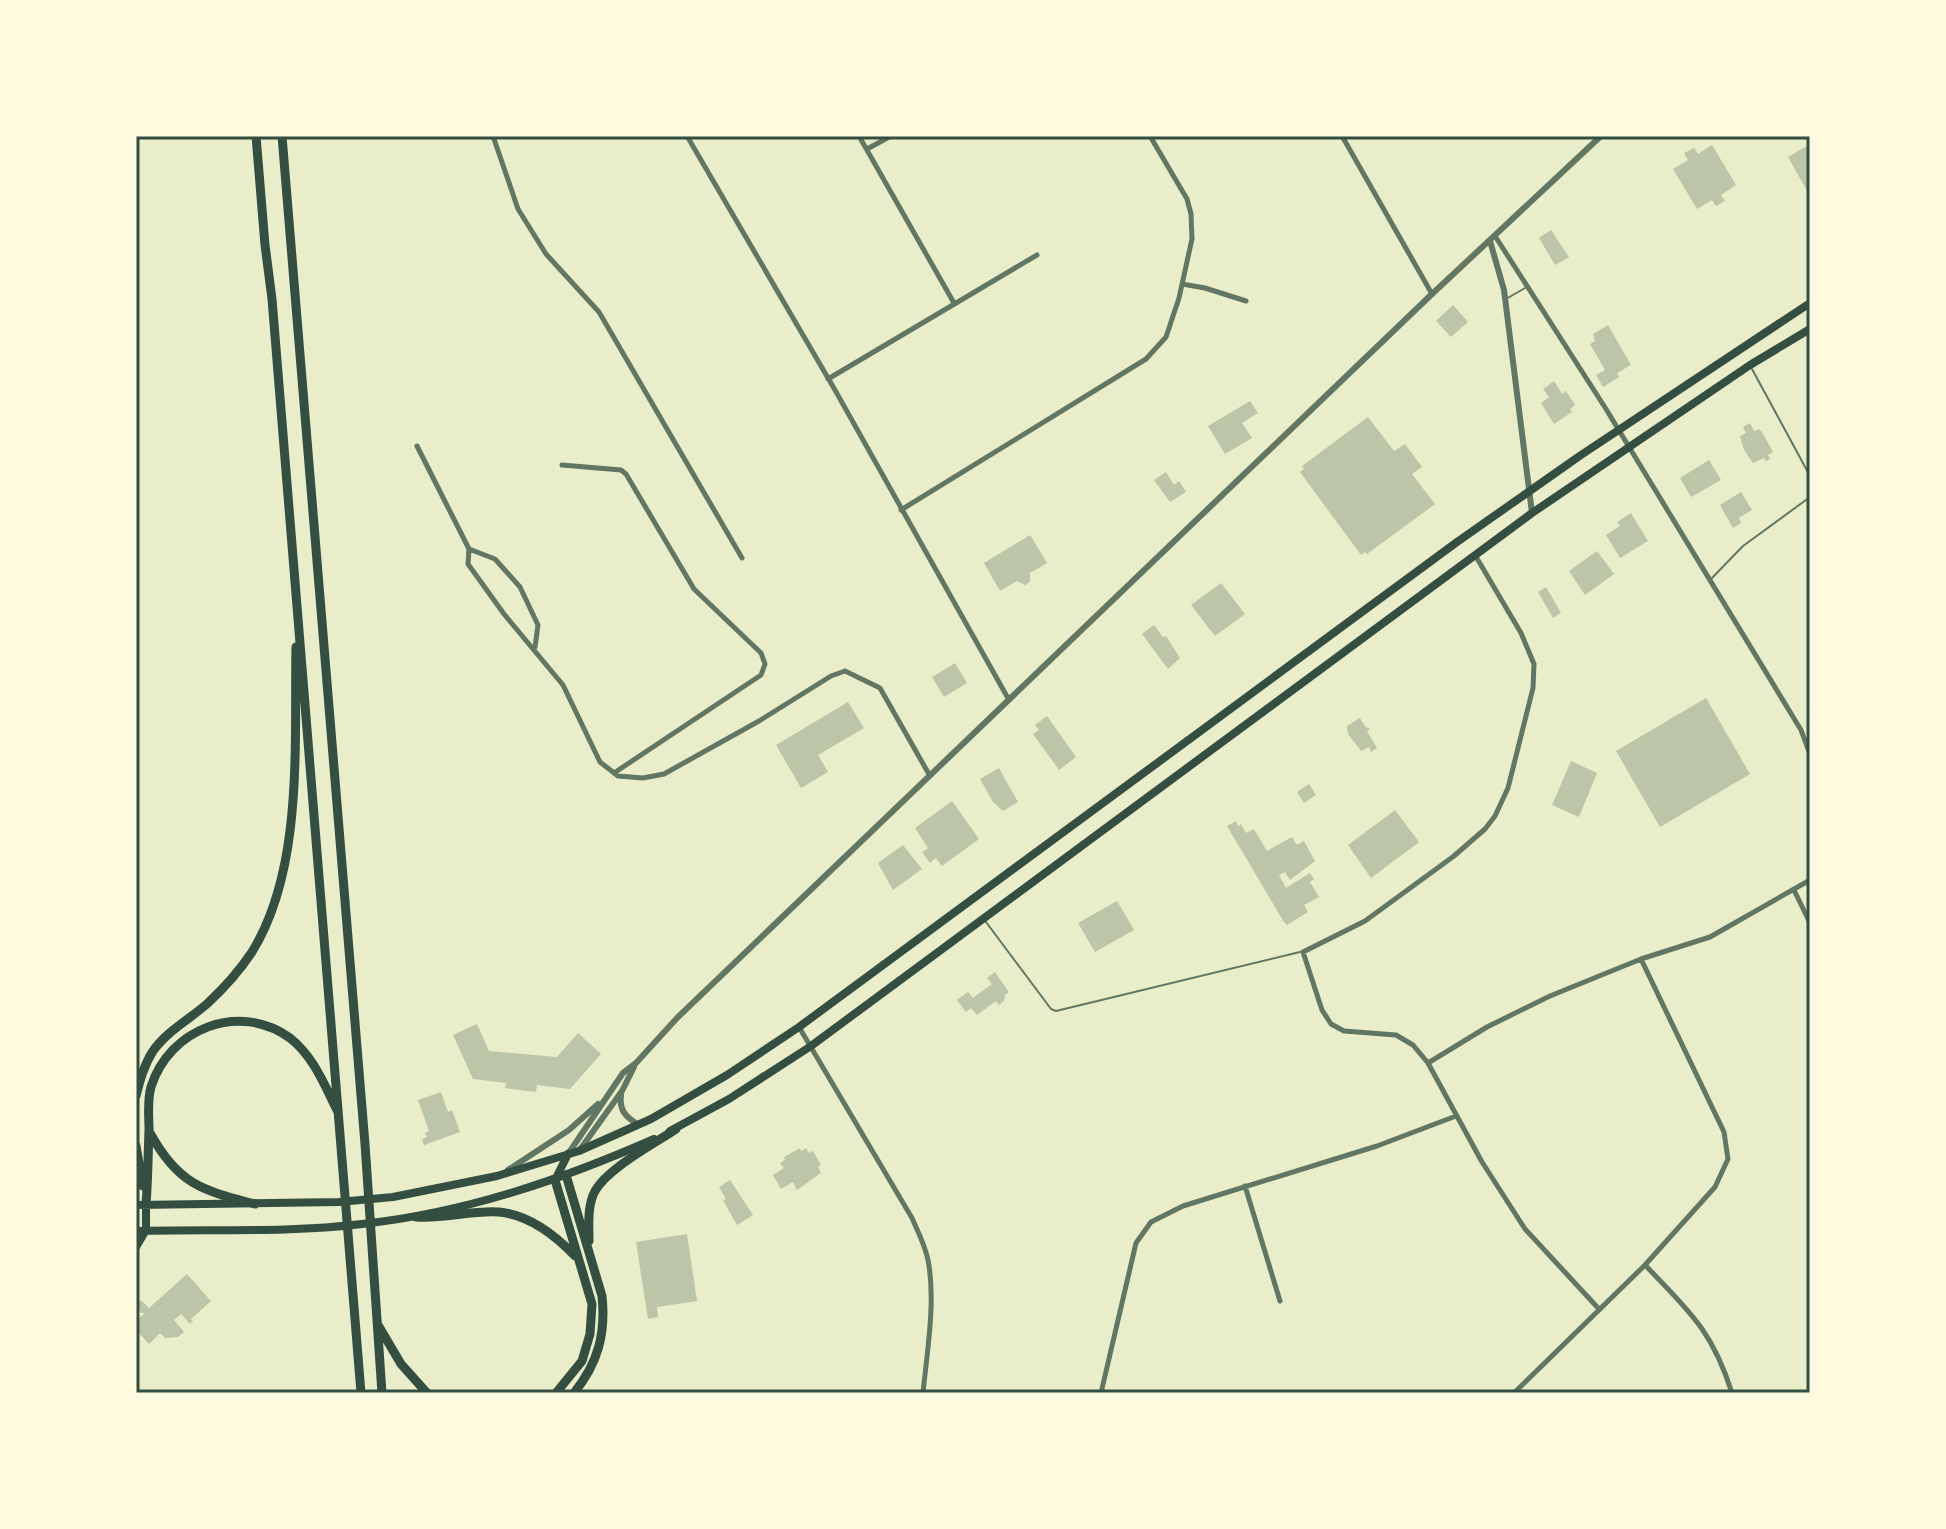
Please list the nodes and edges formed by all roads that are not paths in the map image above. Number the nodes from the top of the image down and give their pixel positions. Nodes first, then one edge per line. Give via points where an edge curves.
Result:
1 (256, 136) edge
2 (282, 136) edge
3 (493, 136) edge
4 (687, 136) edge
5 (859, 136) edge
6 (891, 136) edge
7 (1150, 136) edge
8 (1342, 136) edge
9 (1601, 136) edge
10 (867, 149) junction
11 (1492, 239) junction
12 (1037, 255) dead end
13 (1182, 284) junction
14 (1527, 286) junction
15 (1432, 294) junction
16 (1505, 300) junction
17 (1246, 301) dead end
18 (954, 303) junction
19 (1810, 303) edge
20 (1810, 329) edge
21 (1750, 365) junction
22 (828, 379) junction
23 (1618, 430) junction
24 (417, 446) dead end
25 (1629, 447) junction
26 (562, 465) dead end
27 (1810, 476) edge
28 (1530, 490) junction
29 (1810, 497) edge
30 (901, 510) junction
31 (1532, 513) junction
32 (469, 549) junction
33 (1475, 555) junction
34 (742, 558) dead end
35 (1711, 579) junction
36 (297, 600) junction
37 (535, 648) junction
38 (1009, 700) junction
39 (1810, 754) edge
40 (614, 773) junction
41 (930, 776) junction
42 (1810, 880) edge
43 (1794, 890) junction
44 (983, 918) junction
45 (1810, 923) edge
46 (1303, 952) junction
47 (1641, 959) junction
48 (799, 1027) junction
49 (811, 1046) junction
50 (636, 1063) junction
51 (1428, 1063) junction
52 (622, 1091) junction
53 (136, 1096) edge
54 (601, 1102) junction
55 (339, 1114) junction
56 (1456, 1116) junction
57 (637, 1124) junction
58 (676, 1129) junction
59 (149, 1132) junction
60 (136, 1146) edge
61 (579, 1151) junction
62 (568, 1154) junction
63 (566, 1175) junction
64 (497, 1176) junction
65 (555, 1180) junction
66 (1245, 1186) junction
67 (141, 1204) edge
68 (255, 1204) junction
69 (416, 1217) junction
70 (136, 1231) edge
71 (146, 1231) junction
72 (136, 1248) edge
73 (589, 1253) junction
74 (579, 1259) junction
75 (1645, 1265) junction
76 (1280, 1301) dead end
77 (1599, 1309) junction
78 (376, 1321) junction
79 (361, 1393) edge
80 (382, 1393) edge
81 (427, 1393) edge
82 (556, 1393) edge
83 (574, 1393) edge
84 (923, 1393) edge
85 (1101, 1393) edge
86 (1514, 1393) edge
87 (1732, 1393) edge

1 - 36 highway
2 - 78 highway
3 - 34 street via 518,209 546,254 599,312
4 - 22 street
5 - 10 street
6 - 10 street
7 - 13 street via 1191,214 1192,239
8 - 15 street
9 - 11 street
10 - 18 street
11 - 14 street
11 - 15 street
11 - 16 street
12 - 18 street
13 - 17 street
13 - 30 street via 1166,337 1146,359
14 - 16 lane
14 - 23 street
15 - 38 street
16 - 28 street
18 - 22 street
19 - 23 main road
20 - 21 main road
21 - 25 main road
21 - 27 lane
22 - 30 street
23 - 25 street
23 - 28 main road
24 - 32 street
25 - 31 main road
25 - 35 street
26 - 40 street via 626,474 694,589 761,653 765,664 750,684
28 - 31 street
28 - 48 main road
29 - 35 lane via 1743,546
30 - 38 street
31 - 33 main road
32 - 37 street via 468,564
32 - 37 street via 495,559 520,587 538,625
33 - 44 main road
33 - 46 street via 1534,664 1508,788 1485,829 1454,856 1365,921
35 - 39 street
36 - 53 highway via 289,834 269,920 226,984 153,1051
36 - 55 highway
37 - 40 street via 563,685 600,762
38 - 41 street
40 - 41 street via 643,778 664,774 845,671 880,688
41 - 50 street
42 - 43 street
43 - 45 street
43 - 47 street via 1710,937
44 - 46 lane via 1056,1011
44 - 49 main road
46 - 51 street via 1331,1024 1344,1031 1396,1035
47 - 51 street via 1487,1027
47 - 75 street via 1724,1132 1728,1151 1715,1187
48 - 49 street
48 - 57 main road via 720,1079
49 - 58 main road
49 - 84 street via 912,1218 928,1259
50 - 52 street
50 - 54 street
51 - 56 street
52 - 57 street via 619,1106
52 - 61 street
54 - 62 street
54 - 64 street via 545,1148
55 - 59 highway via 315,1066 292,1039 251,1022 224,1021 196,1032 170,1052 151,1089
55 - 79 highway
56 - 66 street
56 - 77 street via 1525,1229
57 - 61 main road
58 - 63 main road
58 - 73 highway via 614,1171 596,1190 589,1213
59 - 67 highway
59 - 68 highway via 167,1161 189,1181
60 - 67 highway
61 - 62 main road
61 - 63 main road
62 - 64 main road
62 - 65 main road
63 - 65 main road
63 - 73 highway
64 - 68 main road via 393,1197
65 - 69 main road
65 - 74 highway
66 - 76 street
66 - 85 street via 1151,1222 1136,1243
67 - 68 main road
67 - 71 main road
69 - 71 main road via 314,1228
69 - 74 highway via 499,1212 542,1228
70 - 71 main road
71 - 72 main road
73 - 83 highway via 602,1296 604,1329 590,1371
74 - 82 highway via 592,1304 590,1334 582,1361
75 - 77 street
75 - 87 street via 1699,1321 1722,1361
77 - 86 street
78 - 80 highway
78 - 81 highway via 401,1364

